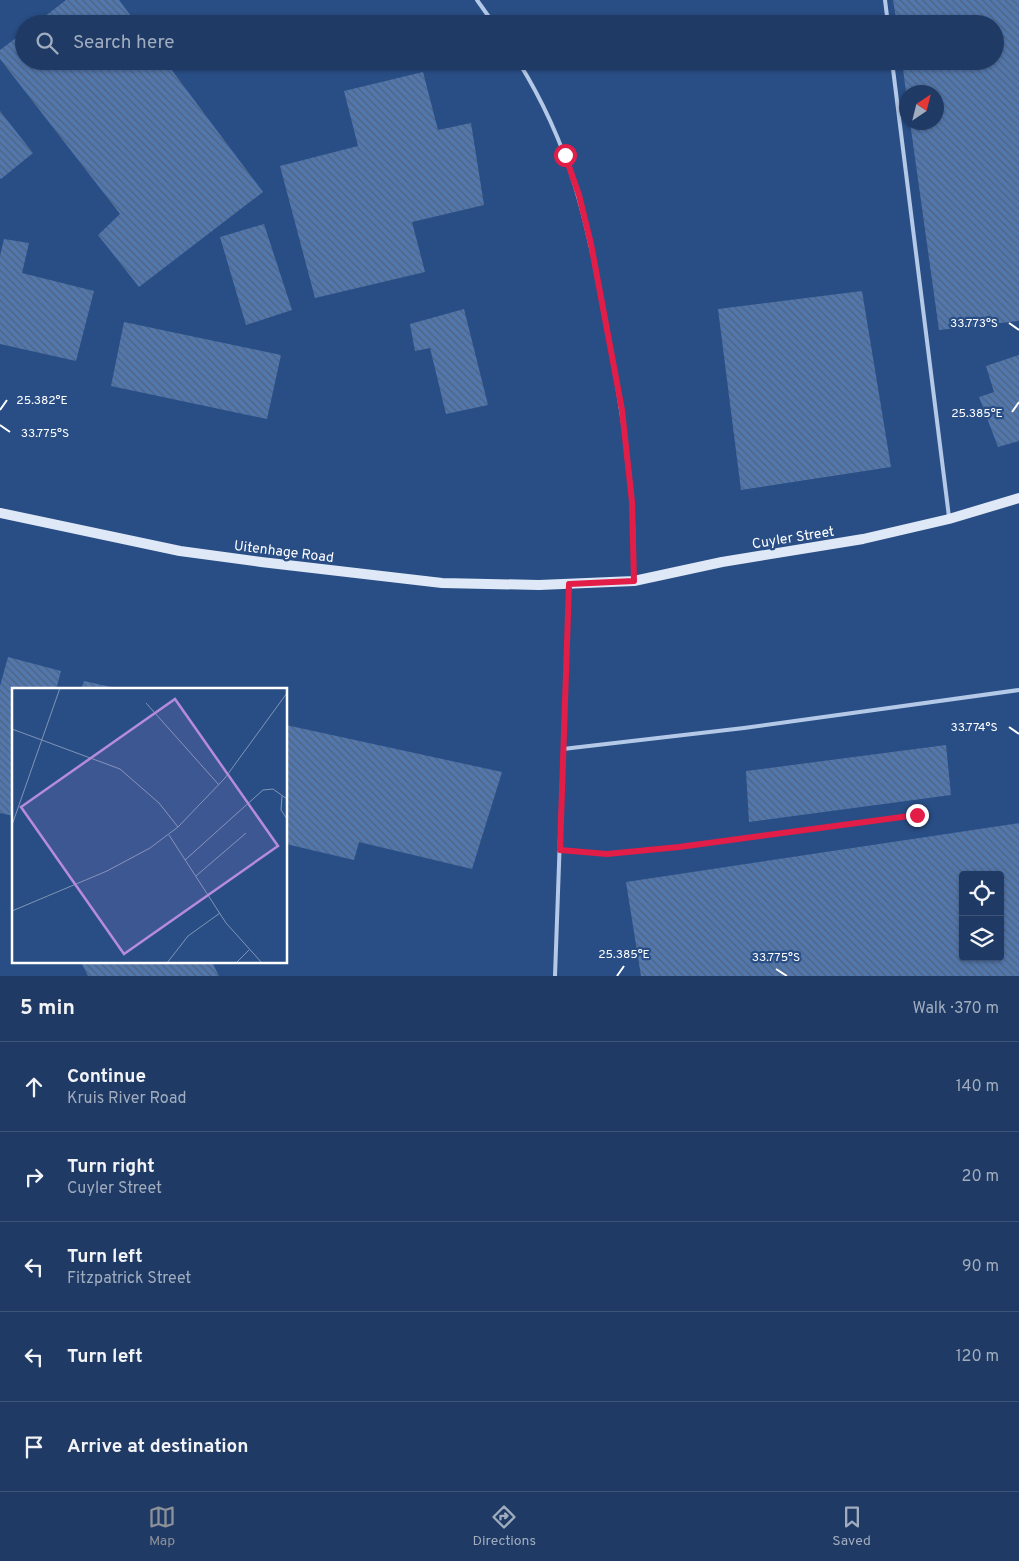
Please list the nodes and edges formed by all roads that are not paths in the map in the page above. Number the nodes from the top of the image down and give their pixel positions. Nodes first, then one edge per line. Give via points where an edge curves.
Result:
1 (476, 0) edge
2 (885, 0) edge
3 (487, 15) edge
4 (887, 15) edge
5 (523, 70) edge
6 (893, 70) edge
7 (1019, 498) edge
8 (0, 512) edge
9 (950, 519) junction
10 (634, 581) junction
11 (569, 584) junction
12 (1019, 690) edge
13 (563, 749) junction
14 (917, 815) dead end
15 (560, 850) junction
16 (555, 976) edge

1 - 3 lane
2 - 4 lane
5 - 10 lane via 565,155 591,244 622,410 632,502
6 - 9 lane
7 - 9 main road, Cuyler Street
8 - 11 main road, Uitenhage Road via 180,551 363,575 442,584
9 - 10 main road, Cuyler Street via 846,542 722,562
10 - 11 main road, Cuyler Street
11 - 13 lane
12 - 13 lane
13 - 15 lane
14 - 15 lane via 670,848 607,854
15 - 16 lane

